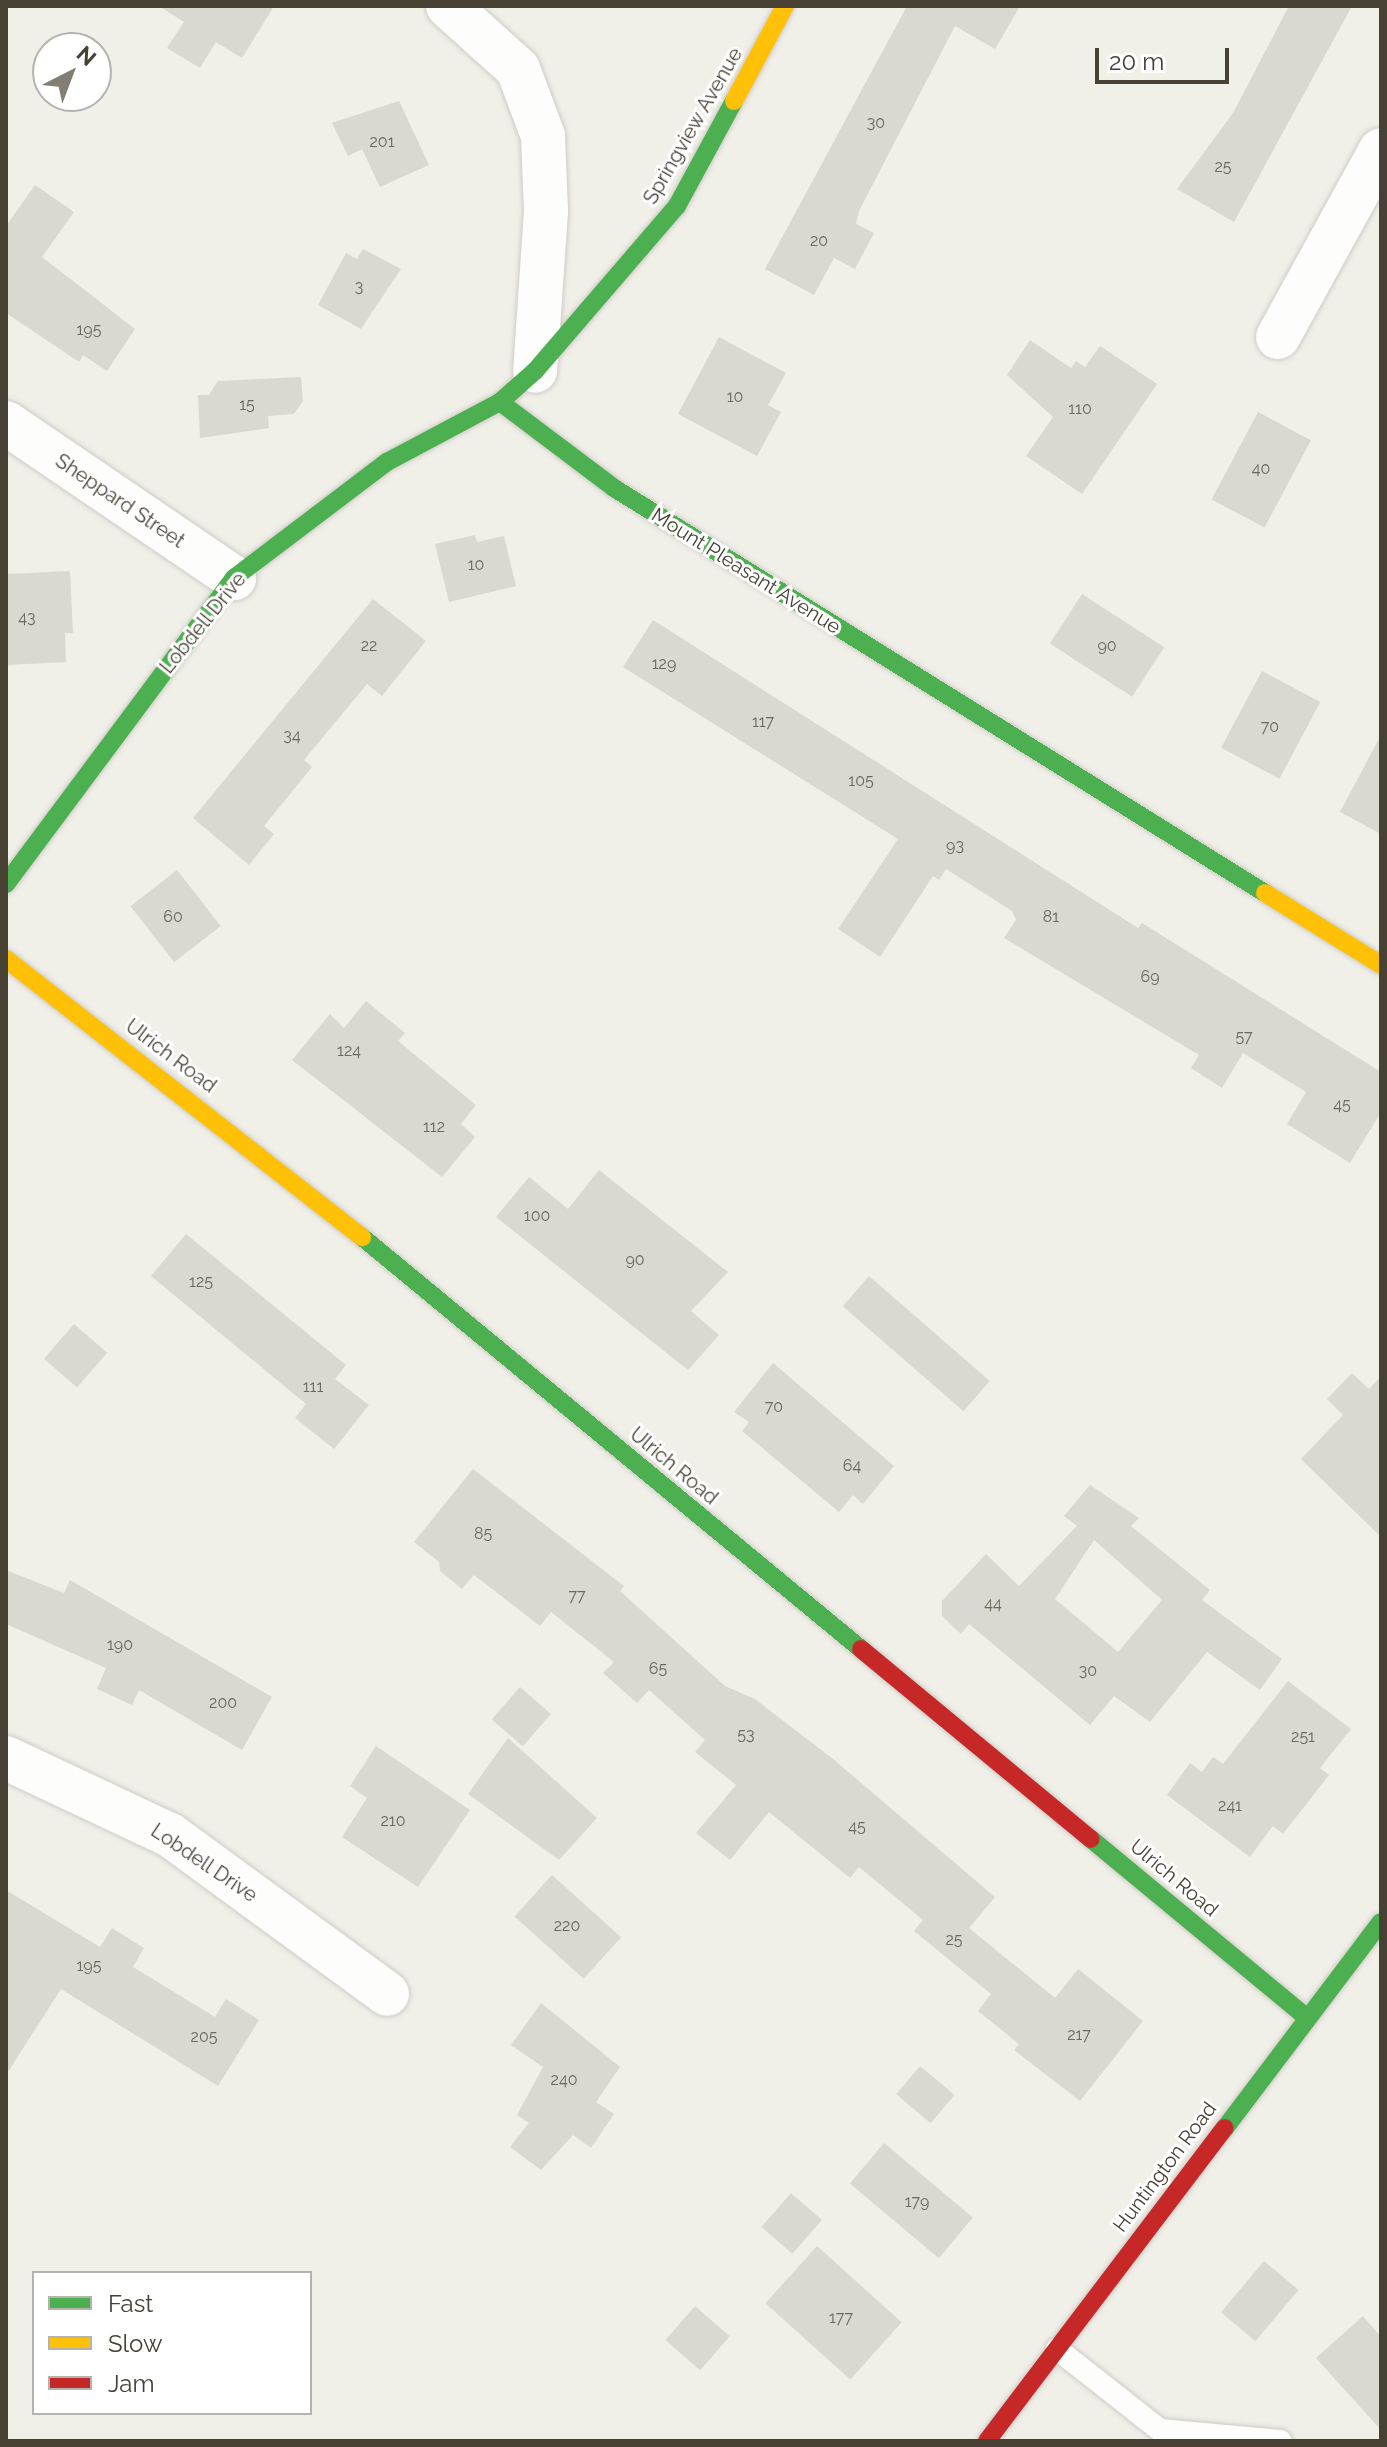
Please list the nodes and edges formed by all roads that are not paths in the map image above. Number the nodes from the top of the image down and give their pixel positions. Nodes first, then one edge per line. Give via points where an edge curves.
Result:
1 (448, 6) edge
2 (785, 6) edge
3 (1381, 150) edge
4 (1278, 337) dead end
5 (535, 371) junction
6 (500, 402) junction
7 (6, 423) edge
8 (234, 578) junction
9 (6, 884) edge
10 (6, 959) edge
11 (1381, 965) edge
12 (6, 1758) edge
13 (1381, 1922) edge
14 (387, 1994) dead end
15 (1306, 2017) junction
16 (1057, 2349) junction
17 (1155, 2436) edge
18 (987, 2441) edge
19 (1281, 2441) edge

1 - 5 street via 518,69 543,136 546,211
2 - 5 street, Springview Avenue via 677,206
3 - 4 street
5 - 6 street
6 - 8 street, Lobdell Drive via 387,462
6 - 11 street, Mount Pleasant Avenue via 614,488
7 - 8 street, Sheppard Street
8 - 9 street, Lobdell Drive
10 - 15 street, Ulrich Road via 239,1135
12 - 14 street, Lobdell Drive via 170,1835
13 - 15 street, Huntington Road
15 - 16 street, Huntington Road
16 - 17 lane
16 - 18 street, Huntington Road
17 - 19 lane

